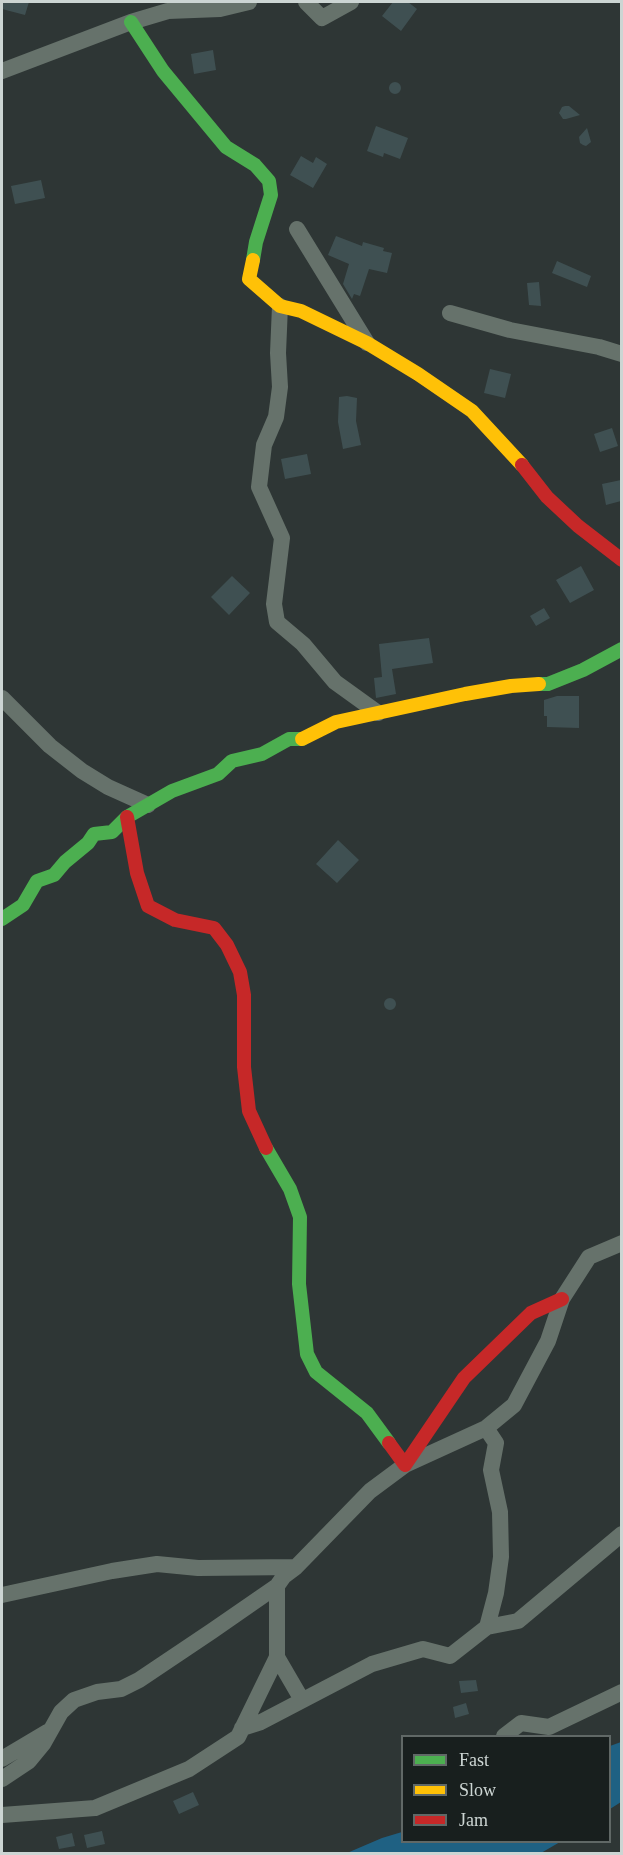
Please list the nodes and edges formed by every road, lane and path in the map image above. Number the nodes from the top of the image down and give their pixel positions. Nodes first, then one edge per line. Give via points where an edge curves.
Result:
1 (249, 2) edge
2 (306, 2) edge
3 (351, 2) edge
4 (130, 22) junction
5 (2, 71) edge
6 (297, 229) dead end
7 (280, 306) junction
8 (450, 313) dead end
9 (367, 343) junction
10 (621, 354) edge
11 (621, 560) edge
12 (621, 649) edge
13 (2, 698) edge
14 (378, 713) junction
15 (147, 805) junction
16 (127, 817) junction
17 (2, 918) edge
18 (621, 1243) edge
19 (562, 1299) junction
20 (486, 1428) junction
21 (405, 1465) junction
22 (621, 1534) edge
23 (296, 1567) junction
24 (277, 1586) junction
25 (2, 1595) edge
26 (487, 1627) junction
27 (277, 1657) junction
28 (621, 1692) edge
29 (302, 1700) junction
30 (242, 1728) junction
31 (52, 1729) junction
32 (506, 1735) edge
33 (2, 1759) edge
34 (2, 1779) edge
35 (2, 1815) edge

1 - 4 street via 220,9 168,11
2 - 3 street via 322,18
4 - 5 street
4 - 7 street via 163,71 226,147 255,165 269,181 271,195 249,279
6 - 9 street
7 - 9 street via 301,311
7 - 14 street via 280,387 276,417 264,445 259,487 282,538 274,604 278,622 335,682
8 - 10 street
9 - 11 street via 472,411 548,497
12 - 14 street via 548,684 511,686
13 - 15 street via 50,746 82,771
14 - 15 street via 336,722 299,740 289,739 262,754 231,761 218,774
15 - 16 street
16 - 17 street via 112,832 94,834 54,875 37,881 23,905
16 - 21 street via 137,873 148,906 175,920 214,928 240,972 249,1111 290,1189 300,1217 299,1284 307,1354 316,1372 367,1413
18 - 19 street via 589,1257
19 - 20 street via 548,1341 514,1405
19 - 21 street via 531,1313 464,1378
20 - 21 street
20 - 26 street via 496,1443 491,1470 500,1512 501,1557
21 - 23 street via 370,1491
22 - 26 street via 518,1621
23 - 24 street
23 - 25 street via 198,1568 158,1564 112,1570
24 - 27 street
24 - 31 street via 139,1680 121,1689 74,1700 61,1712
26 - 29 street via 450,1656 423,1649 372,1664
27 - 29 street
27 - 30 street
28 - 32 street via 549,1727 521,1723
29 - 30 street
30 - 35 street via 238,1737 189,1770 95,1808
31 - 33 street
31 - 34 street via 29,1761

